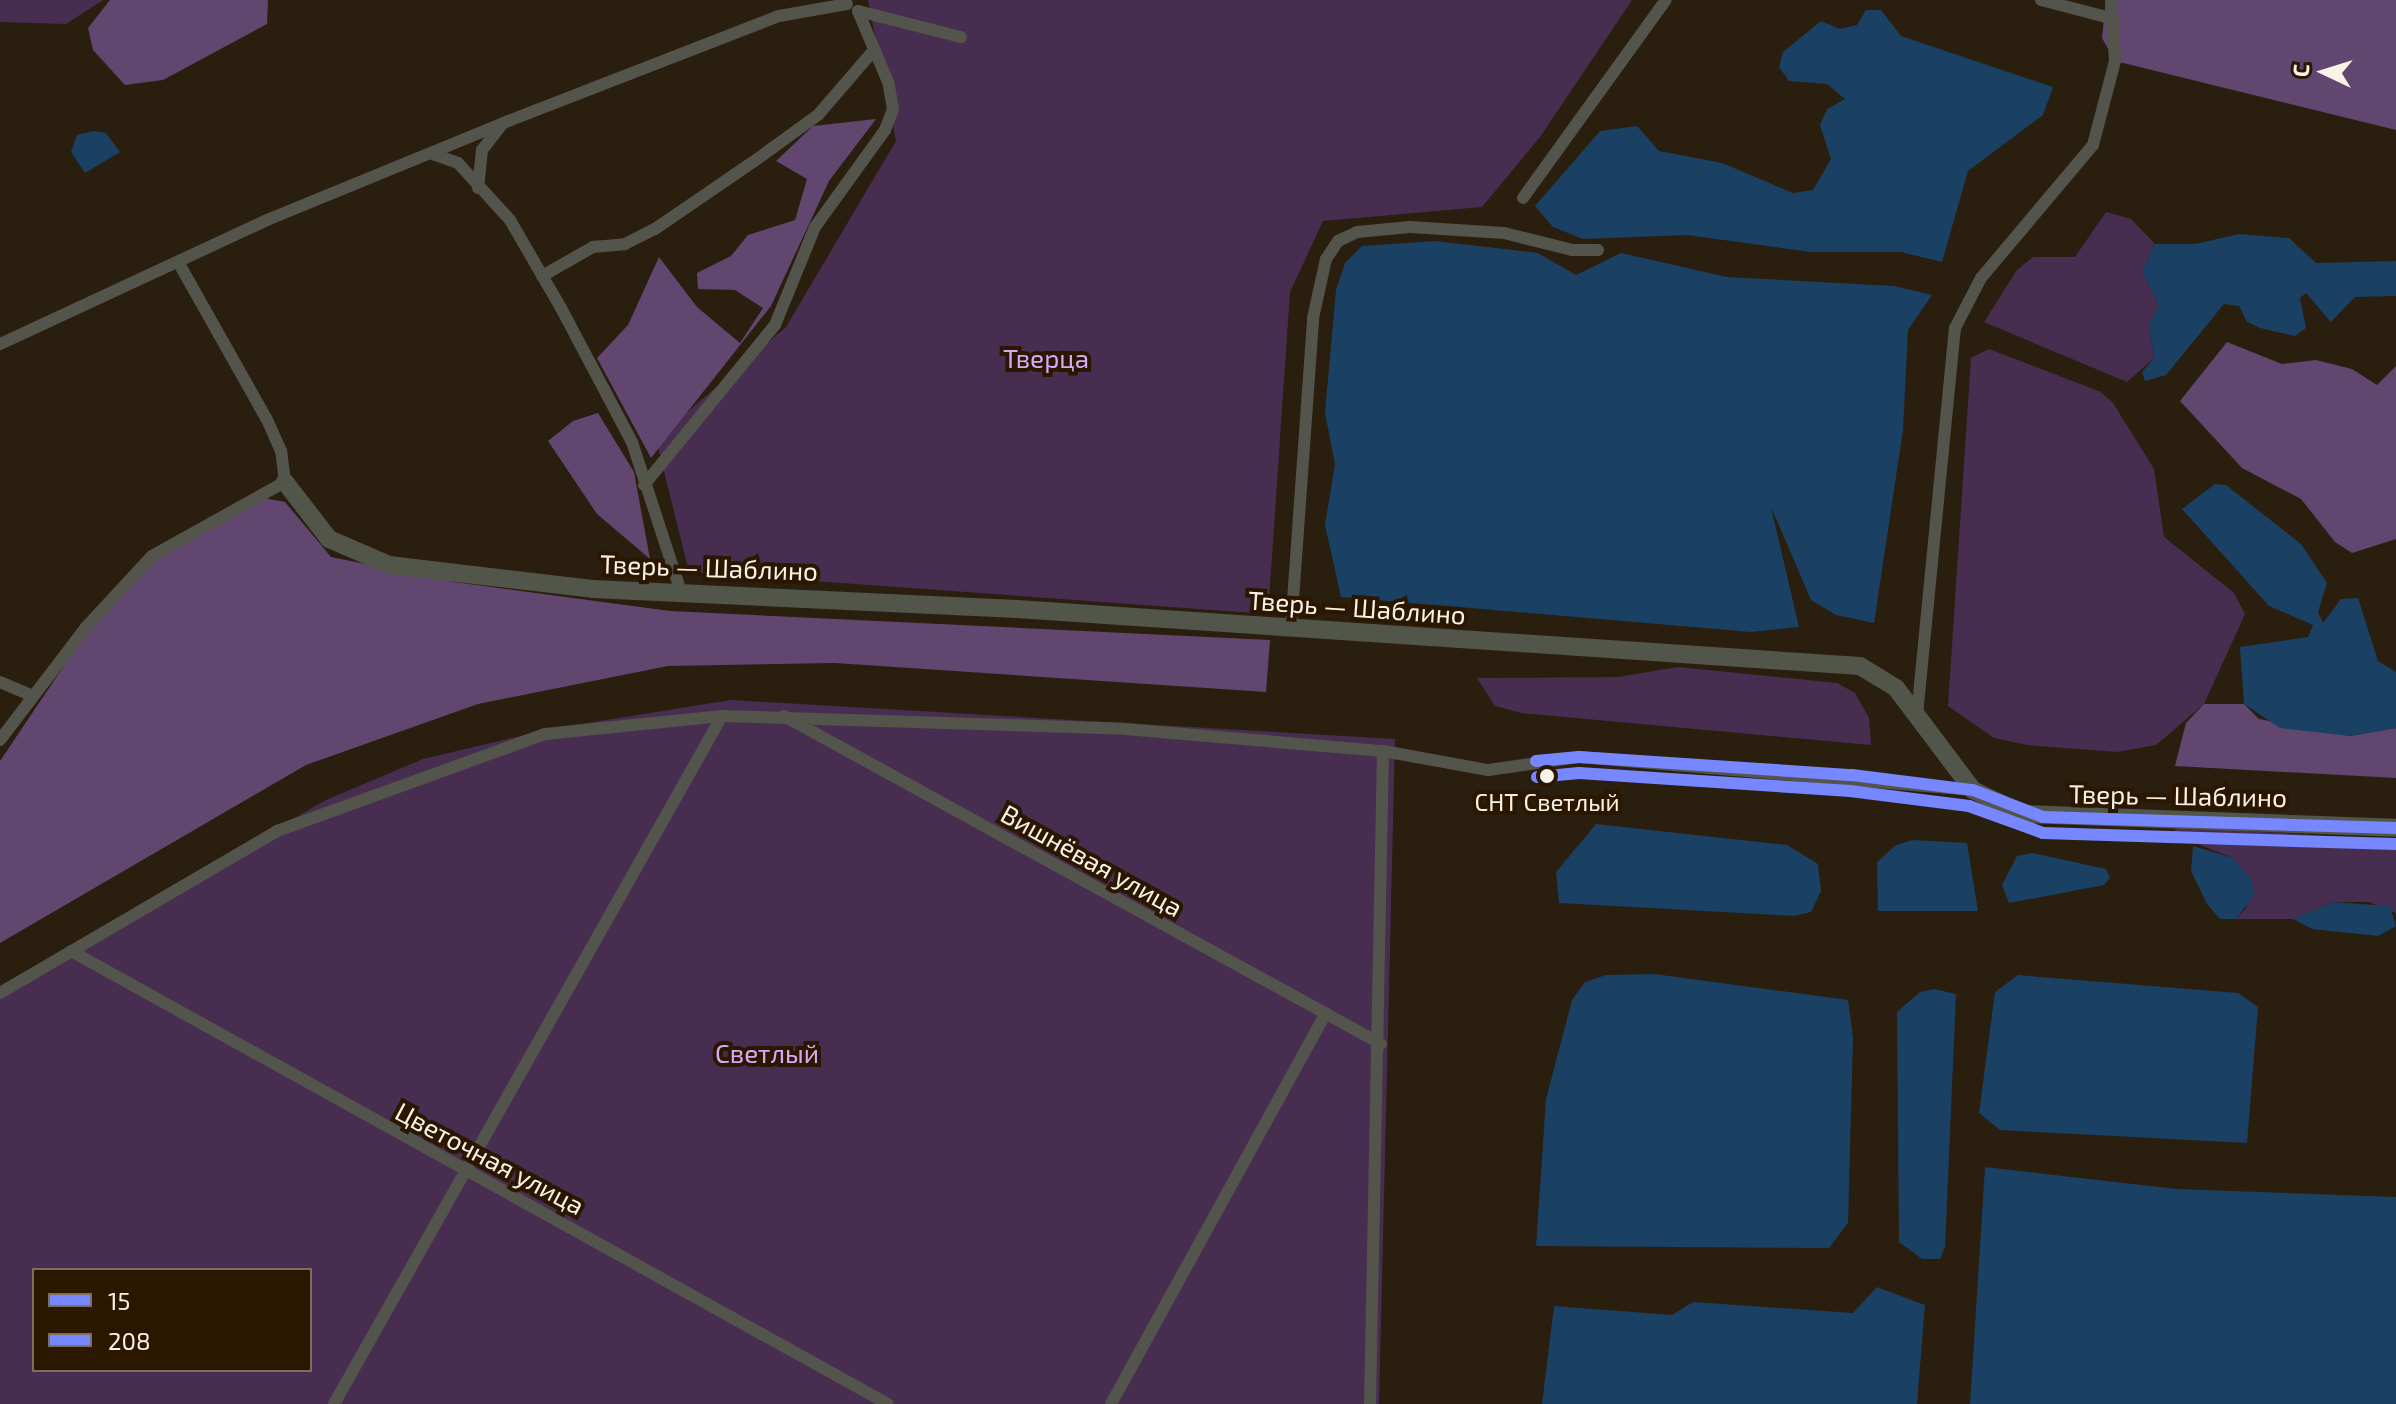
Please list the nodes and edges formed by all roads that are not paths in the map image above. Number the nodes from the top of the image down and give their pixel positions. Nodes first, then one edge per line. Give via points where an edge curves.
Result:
1 (1666, 0) edge
2 (2041, 0) edge
3 (2111, 0) edge
4 (850, 5) edge
5 (2114, 19) junction
6 (961, 37) dead end
7 (874, 50) junction
8 (503, 123) junction
9 (433, 154) junction
10 (478, 191) junction
11 (1523, 198) dead end
12 (1598, 250) dead end
13 (178, 262) junction
14 (542, 276) junction
15 (0, 344) edge
16 (285, 482) junction
17 (644, 485) junction
18 (681, 592) junction
19 (1291, 628) junction
20 (0, 682) edge
21 (30, 695) junction
22 (781, 714) junction
23 (1917, 715) junction
24 (722, 716) junction
25 (0, 740) edge
26 (1383, 751) junction
27 (1973, 790) junction
28 (2396, 828) edge
29 (71, 951) junction
30 (0, 993) edge
31 (1326, 1013) junction
32 (1381, 1044) junction
33 (465, 1171) junction
34 (334, 1404) edge
35 (888, 1404) edge
36 (1111, 1404) edge
37 (1370, 1404) edge

1 - 11 street
2 - 5 street
3 - 5 street
4 - 6 street
4 - 7 street
4 - 8 street via 779,16
5 - 23 street via 2115,61 2093,145 1981,278 1955,328
7 - 14 street via 818,115 655,229 625,244 593,247
7 - 17 street via 893,104 885,130 815,227 775,325
8 - 9 street
8 - 10 street via 482,150
9 - 10 street via 458,163
9 - 13 street
10 - 14 street via 510,220
12 - 19 street via 1504,233 1410,227 1357,232 1338,241 1326,259 1313,318
13 - 15 street
13 - 16 street via 266,418 281,451
14 - 17 street via 632,442
16 - 18 street, Тверь — Шаблино via 325,536 372,562 593,589
16 - 21 street via 152,556
17 - 18 street
18 - 19 street, Тверь — Шаблино
19 - 23 street, Тверь — Шаблино via 1848,664 1883,675
20 - 21 street
21 - 25 street
22 - 24 street
22 - 26 street via 1125,729
22 - 31 street, Вишнёвая улица
23 - 27 street, Тверь — Шаблино
24 - 29 street via 545,734 447,769 277,831
24 - 33 street
26 - 27 street via 1488,770 1579,757
26 - 32 street
27 - 28 street, Тверь — Шаблино via 2016,812 2043,817
29 - 30 street
29 - 33 street, Цветочная улица
31 - 32 street, Вишнёвая улица
31 - 36 street
32 - 37 street
33 - 34 street
33 - 35 street, Цветочная улица

